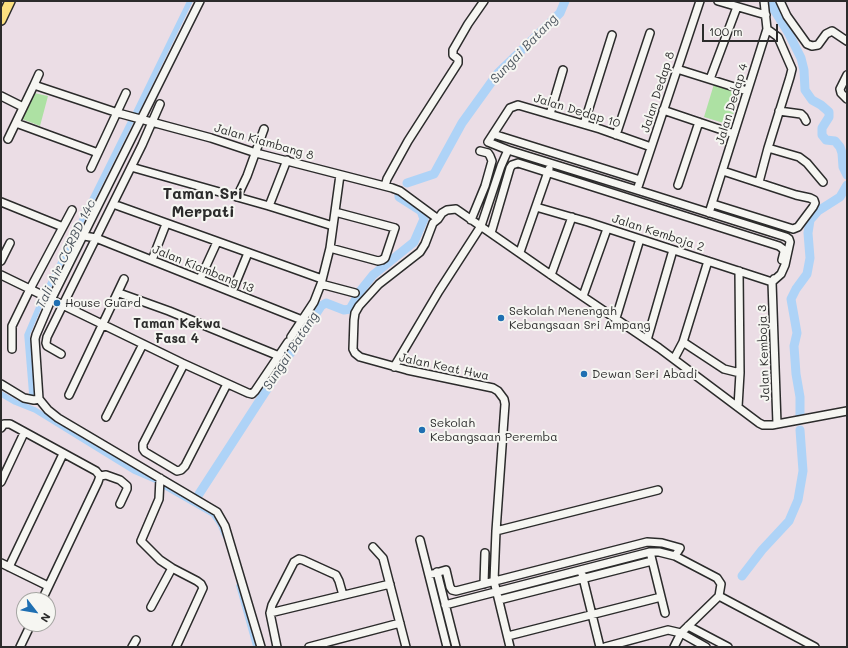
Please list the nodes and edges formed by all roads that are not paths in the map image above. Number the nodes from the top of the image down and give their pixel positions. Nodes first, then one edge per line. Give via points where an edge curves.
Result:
1 (10, 1) edge
2 (200, 1) edge
3 (484, 1) edge
4 (700, 1) edge
5 (718, 1) edge
6 (764, 1) edge
7 (780, 1) edge
8 (737, 7) junction
9 (766, 15) junction
10 (1, 20) edge
11 (767, 29) junction
12 (650, 33) dead end
13 (612, 35) dead end
14 (847, 41) edge
15 (677, 69) junction
16 (563, 70) dead end
17 (39, 74) dead end
18 (847, 75) edge
19 (710, 79) junction
20 (33, 88) junction
21 (747, 91) junction
22 (126, 93) dead end
23 (1, 96) edge
24 (847, 99) edge
25 (160, 104) dead end
26 (23, 107) junction
27 (663, 110) junction
28 (779, 111) junction
29 (118, 113) junction
30 (550, 114) junction
31 (142, 119) junction
32 (806, 121) dead end
33 (153, 122) junction
34 (699, 122) junction
35 (16, 123) junction
36 (584, 124) junction
37 (264, 129) dead end
38 (493, 134) junction
39 (616, 134) junction
40 (734, 134) junction
41 (8, 139) dead end
42 (651, 147) junction
43 (768, 148) junction
44 (508, 150) junction
45 (480, 151) dead end
46 (256, 152) junction
47 (98, 153) junction
48 (287, 160) junction
49 (492, 161) junction
50 (552, 163) junction
51 (501, 166) junction
52 (131, 167) junction
53 (91, 168) dead end
54 (723, 170) junction
55 (548, 172) junction
56 (340, 175) junction
57 (640, 180) junction
58 (389, 182) junction
59 (759, 182) junction
60 (823, 182) dead end
61 (678, 185) dead end
62 (485, 186) junction
63 (493, 189) junction
64 (637, 190) junction
65 (237, 197) junction
66 (1, 202) edge
67 (113, 204) junction
68 (712, 204) junction
69 (269, 206) junction
70 (536, 207) junction
71 (72, 210) dead end
72 (335, 212) junction
73 (709, 213) junction
74 (572, 217) junction
75 (438, 219) junction
76 (471, 220) junction
77 (166, 224) junction
78 (333, 226) junction
79 (481, 226) junction
80 (63, 227) junction
81 (607, 229) junction
82 (491, 233) junction
83 (84, 236) junction
84 (96, 238) junction
85 (640, 239) junction
86 (217, 242) junction
87 (10, 243) dead end
88 (330, 248) junction
89 (673, 250) junction
90 (520, 252) junction
91 (248, 253) junction
92 (152, 260) junction
93 (1, 261) edge
94 (708, 261) junction
95 (739, 271) junction
96 (1, 275) edge
97 (551, 275) junction
98 (124, 279) dead end
99 (200, 279) junction
100 (322, 281) junction
101 (772, 282) junction
102 (30, 289) junction
103 (232, 292) junction
104 (119, 293) junction
105 (355, 293) dead end
106 (583, 296) junction
107 (49, 299) junction
108 (63, 306) junction
109 (616, 318) junction
110 (302, 320) junction
111 (104, 325) junction
112 (647, 340) junction
113 (683, 342) junction
114 (143, 344) junction
115 (12, 349) dead end
116 (61, 354) dead end
117 (279, 356) junction
118 (674, 359) junction
119 (184, 364) junction
120 (394, 367) junction
121 (740, 373) junction
122 (1, 384) edge
123 (227, 384) junction
124 (69, 395) dead end
125 (39, 399) junction
126 (738, 406) junction
127 (847, 411) edge
128 (106, 417) dead end
129 (777, 424) junction
130 (1, 428) edge
131 (24, 433) junction
132 (63, 454) junction
133 (100, 476) junction
134 (160, 478) junction
135 (1, 482) edge
136 (658, 490) dead end
137 (120, 504) dead end
138 (496, 530) junction
139 (420, 540) dead end
140 (373, 547) dead end
141 (485, 552) dead end
142 (650, 552) junction
143 (675, 556) junction
144 (579, 560) junction
145 (652, 561) junction
146 (1, 563) edge
147 (9, 567) junction
148 (172, 568) junction
149 (581, 569) junction
150 (437, 572) junction
151 (429, 574) junction
152 (583, 578) junction
153 (494, 581) junction
154 (390, 584) junction
155 (484, 584) junction
156 (48, 586) junction
157 (45, 592) edge
158 (497, 592) junction
159 (343, 595) junction
160 (719, 596) junction
161 (661, 597) junction
162 (499, 600) junction
163 (446, 605) junction
164 (151, 607) dead end
165 (270, 613) junction
166 (665, 613) dead end
167 (592, 615) junction
168 (400, 623) junction
169 (688, 626) junction
170 (27, 632) edge
171 (680, 633) junction
172 (508, 636) junction
173 (136, 640) dead end
174 (20, 647) edge
175 (132, 647) edge
176 (176, 647) edge
177 (261, 647) edge
178 (277, 647) edge
179 (309, 647) edge
180 (406, 647) edge
181 (446, 647) edge
182 (456, 647) edge
183 (510, 647) edge
184 (600, 647) edge
185 (605, 647) edge
186 (674, 647) edge
187 (706, 647) edge
188 (728, 647) edge
189 (815, 647) edge

1 - 10 main road
2 - 31 street
3 - 58 street via 453,50 458,63 408,141
4 - 15 street, Jalan Dedap 8
5 - 8 street
6 - 9 street, Jalan Dedap 4
7 - 14 street via 787,16 807,44 818,45 828,32 832,31
8 - 9 street
8 - 19 street
9 - 11 street, Jalan Dedap 4
11 - 21 street, Jalan Dedap 4
11 - 28 street via 778,37 792,69
12 - 39 street
13 - 36 street
15 - 19 street
15 - 27 street, Jalan Dedap 8
16 - 30 street
17 - 20 street
18 - 24 street via 840,88
19 - 21 street
20 - 26 street
20 - 29 street, Jalan Kiambang 8
21 - 40 street, Jalan Dedap 4
22 - 29 street
23 - 26 street
25 - 33 street
26 - 35 street
27 - 34 street
27 - 42 street, Jalan Dedap 8
28 - 32 street via 801,114
28 - 43 street
29 - 31 street, Jalan Kiambang 8
29 - 47 street
30 - 36 street, Jalan Dedap 10
30 - 38 street, Jalan Dedap 10 via 518,105 512,107
31 - 33 street, Jalan Kiambang 8
31 - 83 street
33 - 46 street, Jalan Kiambang 8
33 - 52 street
34 - 40 street
34 - 61 street
35 - 41 street
35 - 47 street
36 - 39 street, Jalan Dedap 10
37 - 46 street
38 - 44 street via 488,142
38 - 57 street
39 - 42 street, Jalan Dedap 10
40 - 54 street, Jalan Dedap 4
42 - 57 street, Jalan Dedap 8
43 - 59 street
43 - 60 street via 800,157
44 - 50 street
44 - 51 street
45 - 49 street via 488,153
46 - 48 street, Jalan Kiambang 8
46 - 65 street
47 - 53 street
48 - 56 street, Jalan Kiambang 8
48 - 69 street
49 - 51 street
49 - 62 street
50 - 55 street
50 - 64 street
51 - 63 street
52 - 65 street
52 - 67 street
54 - 59 street
54 - 68 street, Jalan Dedap 4
55 - 70 street
55 - 82 street via 518,162 512,165
55 - 101 street via 781,247 784,252 781,264
56 - 58 street, Jalan Kiambang 8
56 - 72 street
57 - 64 street, Jalan Dedap 8
58 - 75 street
59 - 68 street via 813,199 814,205 798,227 793,229
62 - 63 street
62 - 76 street
63 - 79 street
64 - 73 street
65 - 69 street
66 - 80 street
67 - 77 street
67 - 84 street
68 - 73 street, Jalan Dedap 4
69 - 78 street
70 - 74 street, Jalan Kemboja 2
70 - 90 street
71 - 80 street
72 - 78 street
72 - 88 street via 395,228 384,258 378,261
73 - 101 street via 789,239 786,265 782,274
74 - 81 street, Jalan Kemboja 2
74 - 97 street
75 - 76 street via 451,208
75 - 120 street, Jalan Keat Hwa via 433,223 420,252 378,284 355,313 355,353 360,357
76 - 79 street
77 - 86 street
77 - 92 street
78 - 88 street
79 - 82 street
79 - 120 street
80 - 102 street
81 - 85 street, Jalan Kemboja 2
81 - 106 street
82 - 90 street
83 - 84 street, Jalan Kiambang 13
83 - 107 street
84 - 92 street, Jalan Kiambang 13
84 - 108 street
85 - 89 street, Jalan Kemboja 2
85 - 109 street
86 - 91 street
86 - 99 street
87 - 93 street
88 - 100 street
89 - 94 street, Jalan Kemboja 2
89 - 112 street
90 - 97 street
91 - 100 street
91 - 103 street
92 - 99 street, Jalan Kiambang 13
94 - 95 street, Jalan Kemboja 2
94 - 113 street
95 - 101 street, Jalan Kemboja 2
95 - 121 street
96 - 102 street
97 - 106 street
98 - 104 street
99 - 103 street, Jalan Kiambang 13
100 - 105 street
100 - 110 street via 314,302
101 - 129 street, Jalan Kemboja 3
102 - 107 street
102 - 115 street via 12,326
103 - 110 street, Jalan Kiambang 13
104 - 111 street
104 - 117 street
106 - 109 street
107 - 108 street
107 - 125 street via 35,340
108 - 111 street
108 - 116 street via 46,343
109 - 112 street
110 - 117 street
111 - 114 street
111 - 124 street
112 - 118 street
113 - 118 street
113 - 121 street via 724,369
114 - 119 street
114 - 128 street
117 - 123 street via 252,394
118 - 126 street
119 - 123 street
119 - 123 street via 143,444 145,452 177,471 185,466
120 - 138 street, Jalan Keat Hwa via 493,388 502,395 505,404
121 - 126 street
122 - 125 street via 24,398
125 - 134 street via 58,418
126 - 129 street via 763,425
127 - 129 street
130 - 131 street via 7,424
131 - 132 street
131 - 135 street
132 - 133 street via 96,471
132 - 147 street
133 - 137 street via 106,475 120,480 126,486
133 - 156 street
134 - 148 street via 159,499 141,541 155,556
134 - 177 street via 212,508 221,518
136 - 138 street
138 - 153 street, Jalan Keat Hwa
139 - 151 street
140 - 154 street via 383,558
141 - 155 street
142 - 143 street
142 - 145 street
142 - 149 street
143 - 144 street via 680,548 647,542
143 - 160 street via 719,580
144 - 149 street
144 - 153 street
145 - 152 street
145 - 161 street
146 - 147 street
147 - 156 street
148 - 164 street
148 - 176 street via 197,581 203,588
149 - 152 street
149 - 158 street
150 - 151 street
150 - 155 street via 446,570 452,590
150 - 163 street
151 - 181 street
152 - 162 street
152 - 167 street
153 - 155 street
153 - 158 street, Jalan Keat Hwa
154 - 159 street
154 - 168 street
156 - 157 street
158 - 162 street, Jalan Keat Hwa
158 - 163 street
159 - 165 street
159 - 165 street via 336,575 299,560 291,566
160 - 169 street
160 - 189 street
161 - 166 street
161 - 167 street
162 - 172 street, Jalan Keat Hwa
163 - 182 street
165 - 178 street
167 - 172 street
167 - 184 street
168 - 179 street
168 - 180 street
169 - 171 street
169 - 188 street
170 - 174 street
171 - 185 street via 668,630
171 - 186 street
171 - 187 street
172 - 183 street, Jalan Keat Hwa
173 - 175 street

